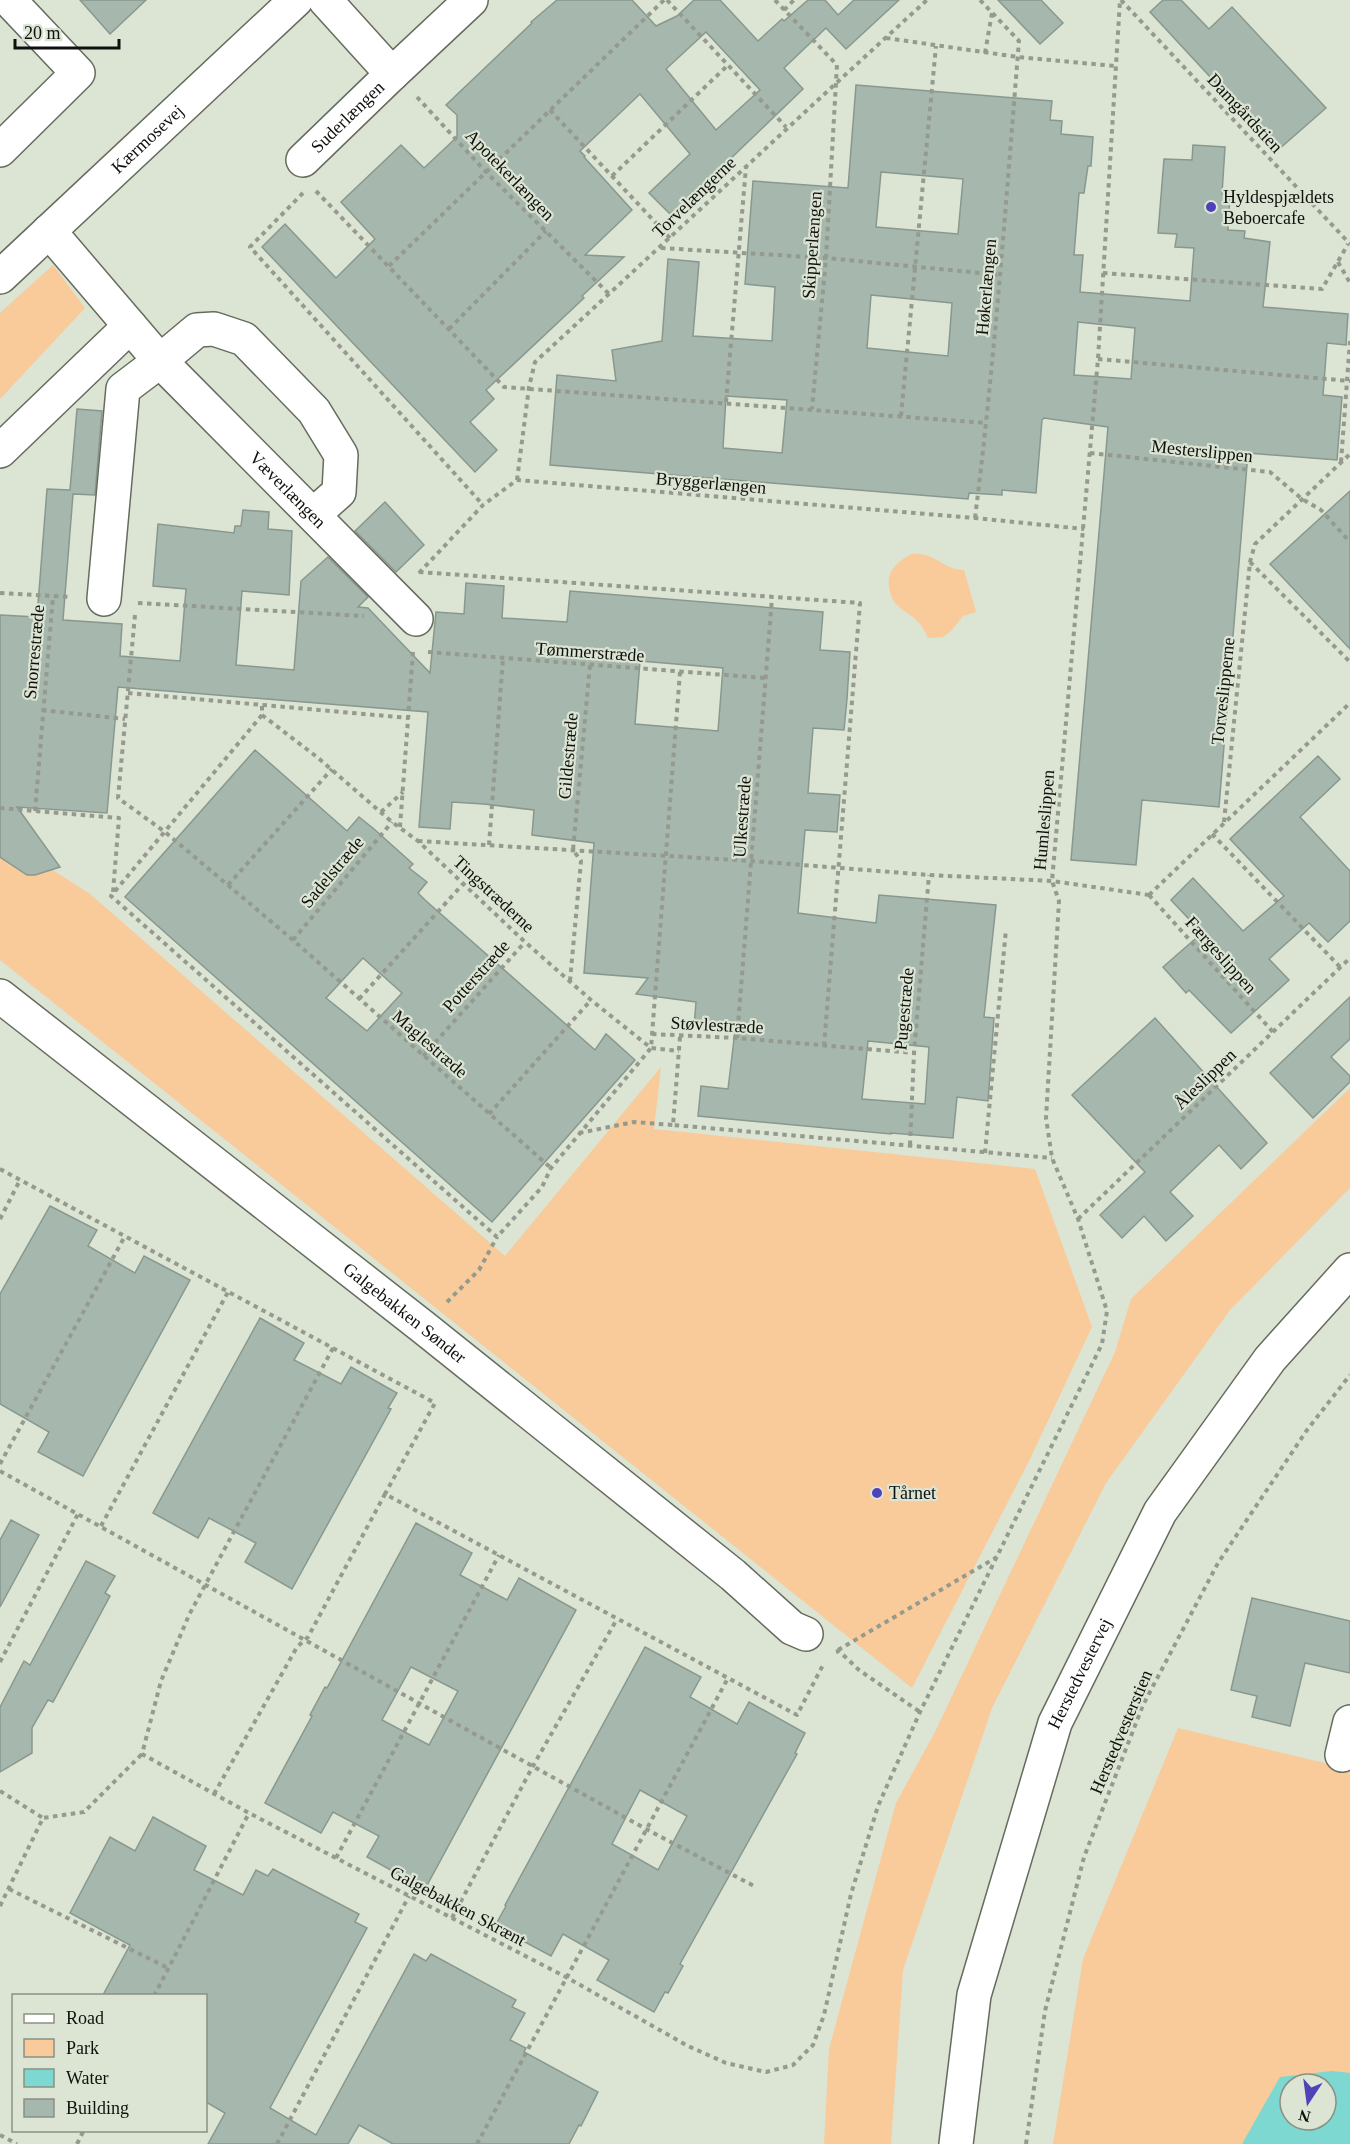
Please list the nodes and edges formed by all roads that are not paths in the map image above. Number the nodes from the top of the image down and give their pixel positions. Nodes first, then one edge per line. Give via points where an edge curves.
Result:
1 (9, 0) edge
2 (296, 0) edge
3 (325, 0) edge
4 (471, 0) edge
5 (392, 74) junction
6 (2, 143) edge
7 (303, 160) dead end
8 (49, 231) junction
9 (0, 277) edge
10 (130, 326) junction
11 (159, 361) junction
12 (0, 451) edge
13 (313, 515) junction
14 (120, 601) road end
15 (415, 634) road end
16 (0, 996) edge
17 (1350, 1270) edge
18 (816, 1645) road end
19 (1350, 1722) edge
20 (1342, 1755) dead end
21 (956, 2144) edge

1 - 6 street via 78,73
2 - 8 street, Kærmosevej
3 - 5 street, Suderlængen
4 - 5 street, Suderlængen
5 - 7 street, Suderlængen
8 - 9 street, Kærmosevej
8 - 10 street, Væverlængen
10 - 11 street, Væverlængen
10 - 12 street
11 - 13 street, Væverlængen
11 - 13 street via 197,330 214,329 243,339 251,346 314,411 341,456 339,492
11 - 14 street via 123,389
13 - 15 street, Væverlængen
16 - 18 street, Galgebakken Sønder via 423,1327
17 - 21 street, Herstedvestervej via 1270,1359 1160,1512 1055,1723 974,1995
19 - 20 street

